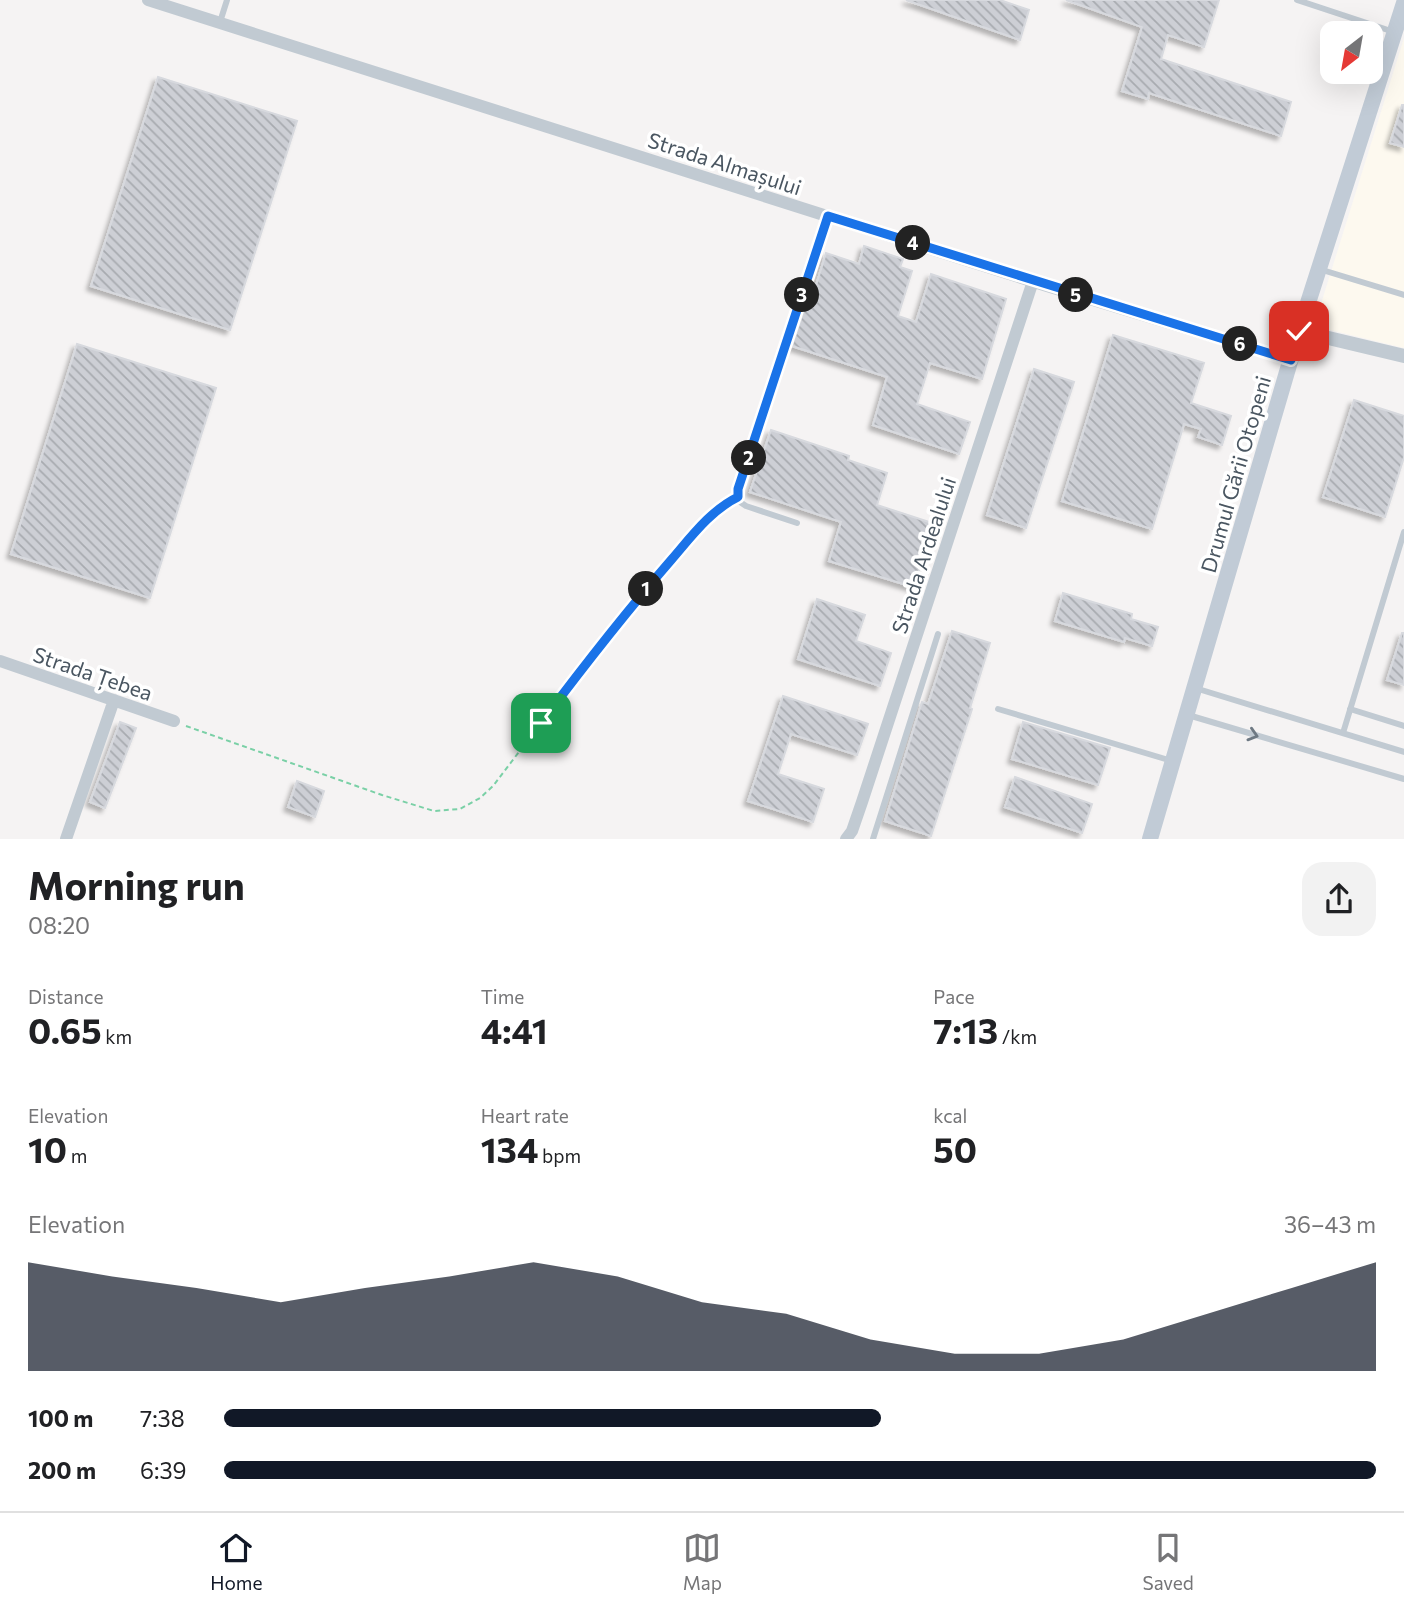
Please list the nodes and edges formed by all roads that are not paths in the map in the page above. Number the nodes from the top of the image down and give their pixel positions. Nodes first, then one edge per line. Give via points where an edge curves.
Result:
1 (148, 0) edge
2 (228, 0) edge
3 (1297, 0) edge
4 (1404, 3) edge
5 (220, 22) junction
6 (1395, 33) junction
7 (828, 216) junction
8 (1319, 269) junction
9 (1032, 281) junction
10 (1404, 295) edge
11 (1299, 331) junction
12 (1404, 356) edge
13 (1291, 360) junction
14 (797, 523) dead end
15 (1404, 533) edge
16 (938, 634) dead end
17 (0, 660) edge
18 (1195, 688) junction
19 (114, 700) junction
20 (998, 709) dead end
21 (1350, 709) junction
22 (1188, 715) junction
23 (174, 721) road end
24 (1404, 726) edge
25 (1343, 733) junction
26 (1404, 752) edge
27 (1174, 762) junction
28 (1404, 779) edge
29 (66, 839) edge
30 (846, 839) edge
31 (873, 839) edge
32 (1150, 839) edge

1 - 5 street, Strada Almașului
2 - 5 lane
3 - 6 lane
4 - 6 main road, Drumul Gării Otopeni
5 - 7 street, Strada Almașului
6 - 8 main road, Drumul Gării Otopeni
7 - 9 street, Strada Almașului
7 - 14 lane via 738,489 746,506
8 - 10 lane
8 - 11 main road, Drumul Gării Otopeni
9 - 13 street, Strada Almașului
9 - 30 street, Strada Ardealului
11 - 12 street
11 - 13 main road, Drumul Gării Otopeni
13 - 18 main road, Drumul Gării Otopeni
15 - 21 lane
16 - 31 lane
17 - 19 street, Strada Țebea
18 - 22 main road, Drumul Gării Otopeni
18 - 25 lane
19 - 23 street, Strada Țebea
19 - 29 street
20 - 27 lane
21 - 24 lane
21 - 25 lane
22 - 27 main road, Drumul Gării Otopeni
22 -> 28 lane
25 - 26 lane
27 - 32 main road, Drumul Gării Otopeni

